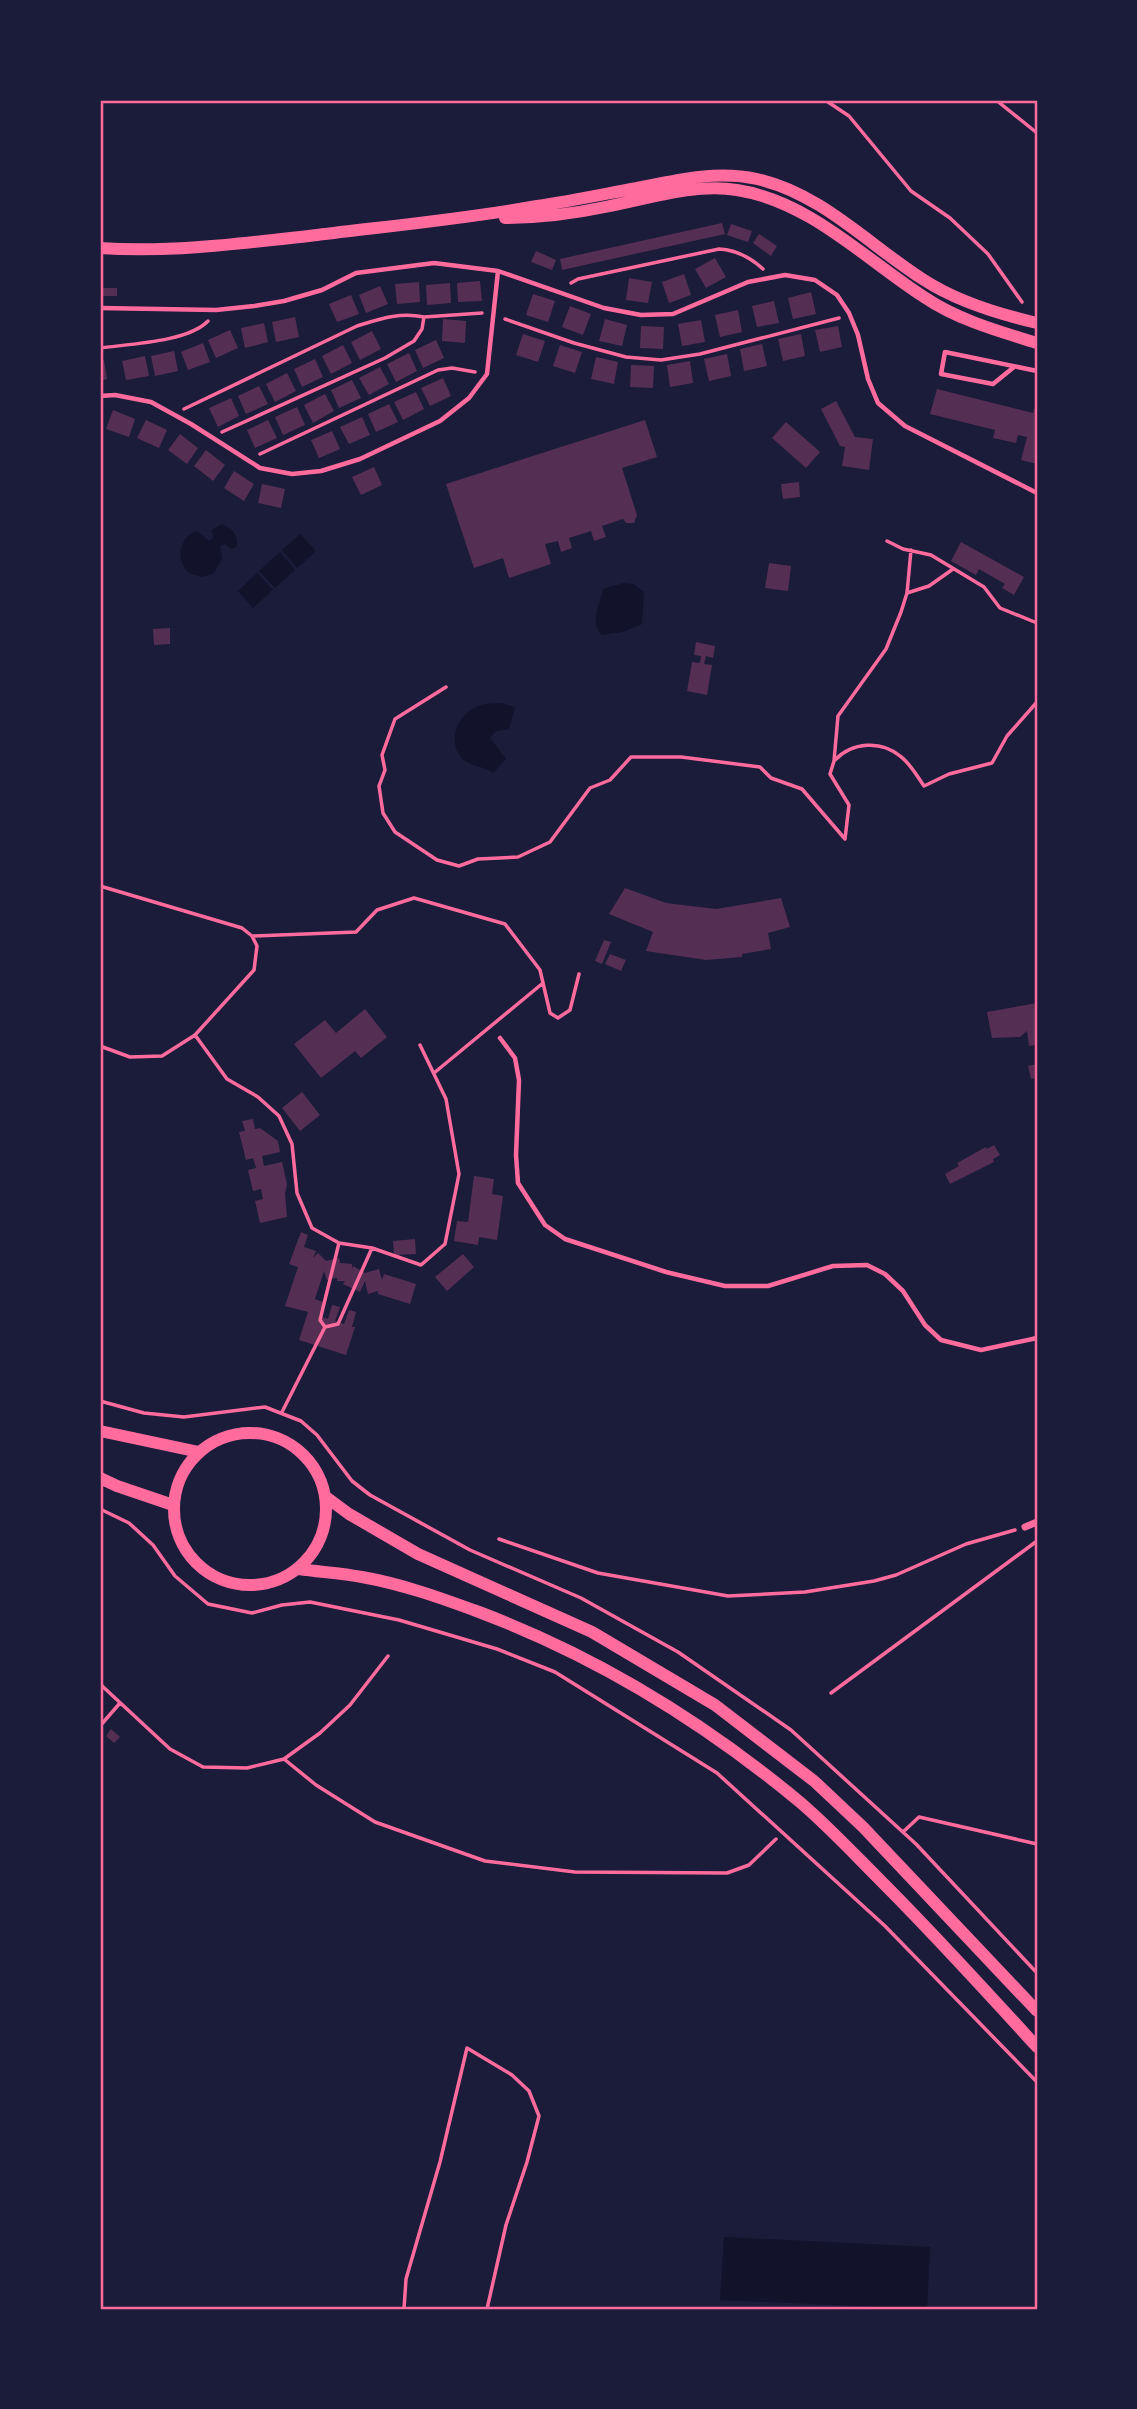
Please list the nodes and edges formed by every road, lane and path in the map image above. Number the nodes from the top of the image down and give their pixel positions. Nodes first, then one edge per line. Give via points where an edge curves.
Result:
1 (825, 100) edge
2 (996, 100) edge
3 (1037, 133) edge
4 (466, 219) junction
5 (100, 248) edge
6 (498, 271) junction
7 (772, 278) junction
8 (559, 291) junction
9 (100, 308) edge
10 (211, 310) junction
11 (493, 312) junction
12 (849, 313) junction
13 (424, 317) junction
14 (1022, 320) junction
15 (1037, 323) edge
16 (1037, 343) edge
17 (100, 348) edge
18 (1014, 367) junction
19 (1037, 371) edge
20 (487, 374) junction
21 (100, 396) edge
22 (173, 414) junction
23 (211, 437) junction
24 (251, 462) junction
25 (1037, 494) edge
26 (887, 541) dead end
27 (911, 550) junction
28 (953, 569) junction
29 (907, 593) junction
30 (1037, 623) edge
31 (446, 687) dead end
32 (1037, 702) edge
33 (834, 761) junction
34 (100, 886) edge
35 (252, 936) junction
36 (579, 974) dead end
37 (543, 983) junction
38 (195, 1035) junction
39 (500, 1038) dead end
40 (420, 1045) dead end
41 (100, 1046) edge
42 (434, 1073) junction
43 (339, 1244) junction
44 (372, 1248) junction
45 (325, 1327) junction
46 (1037, 1338) edge
47 (282, 1412) dead end
48 (100, 1431) edge
49 (199, 1452) junction
50 (100, 1478) edge
51 (326, 1497) junction
52 (173, 1505) junction
53 (100, 1509) edge
54 (1037, 1522) edge
55 (1025, 1527) joint
56 (499, 1539) dead end
57 (1037, 1541) edge
58 (299, 1569) junction
59 (388, 1656) dead end
60 (100, 1684) edge
61 (831, 1693) dead end
62 (120, 1703) junction
63 (100, 1726) edge
64 (284, 1759) junction
65 (903, 1832) dead end
66 (776, 1839) dead end
67 (1037, 1844) edge
68 (1037, 2011) edge
69 (1037, 2047) edge
70 (1037, 2082) edge
71 (404, 2309) edge
72 (487, 2309) edge

1 - 14 path via 849,116 911,191 950,218 988,254 1023,304
2 - 3 path
4 - 5 main road via 219,246
4 - 14 main road via 678,179 722,174 758,179 796,192 926,282 959,299
4 - 16 main road via 536,218 703,189 735,189 796,209 961,317
6 - 8 lane
6 - 10 lane via 434,264 356,273 322,290 284,301
6 - 11 lane
7 - 8 lane via 748,282 673,314 616,310
7 - 8 path via 734,250 719,249 578,279
7 - 12 lane via 785,275 815,280 837,295
9 - 10 lane
10 - 17 path via 207,323 188,333
11 - 12 path via 514,324 574,343 626,357 661,360 834,321
11 - 13 path
11 - 20 lane
12 - 25 lane via 878,403 905,426
13 - 22 path via 386,316 357,326
13 - 23 path via 414,341 384,358
14 - 15 main road
18 - 18 lane via 945,352 941,374 993,384
18 - 19 lane
20 - 24 path via 438,370 263,451
20 - 24 lane via 469,398 440,421 360,459 292,474
21 - 22 lane via 151,402
22 - 23 lane
23 - 24 lane
26 - 27 path
27 - 28 path via 931,555
27 - 29 path
28 - 29 path via 929,586
28 - 30 path via 984,587 1000,608
29 - 33 path via 886,649 838,716
31 - 33 path via 395,719 382,755 385,770 379,786 383,813 395,832 437,860 459,866 478,859 518,857 550,842 590,788 610,780 631,757 681,757 760,767 771,779 802,789 845,839 849,805 830,774
32 - 33 path via 1007,736 992,763 924,786 908,763 887,748 861,745
34 - 35 path via 242,928
35 - 37 path via 356,932 377,910 414,898 505,924 540,970
35 - 38 path via 257,946 254,970
36 - 37 path via 570,1010 558,1017 550,1013
37 - 42 path
38 - 41 path via 162,1056 130,1057
38 - 43 path via 227,1079 279,1116 292,1144 297,1193 312,1228
39 - 46 lane via 514,1058 519,1080 518,1183 545,1225 565,1240 725,1286 768,1286 833,1266 867,1265 903,1291 941,1340 981,1350
40 - 42 path
42 - 44 path via 446,1099 459,1174 445,1244 421,1265
43 - 44 path
43 - 45 path via 320,1320
44 - 45 path via 338,1324
45 - 47 path
48 - 49 main road
49 - 51 main road via 231,1434 267,1434 285,1440 314,1466
49 - 52 main road via 177,1485
50 - 52 main road
51 - 58 main road via 325,1525 318,1544
51 - 68 main road via 418,1554 592,1632 715,1705 814,1781 863,1827
52 - 58 main road via 185,1550 220,1580 267,1584
53 - 70 path via 129,1523 153,1545 175,1576 208,1604 252,1613 310,1602 399,1620 555,1672 717,1773 885,1926
54 - 55 street
55 - 56 path via 966,1544 874,1581 805,1592 727,1596 598,1573
57 - 61 path
58 - 69 main road via 362,1577 452,1602 533,1633 646,1692 803,1805 934,1935
59 - 64 path via 350,1705
60 - 62 path
62 - 63 path
62 - 64 path via 170,1749 202,1767 247,1768
64 - 66 path via 375,1822 485,1861 575,1872 727,1873 749,1865
65 - 67 path via 919,1817
71 - 72 path via 406,2279 467,2048 530,2091 539,2116 506,2225

